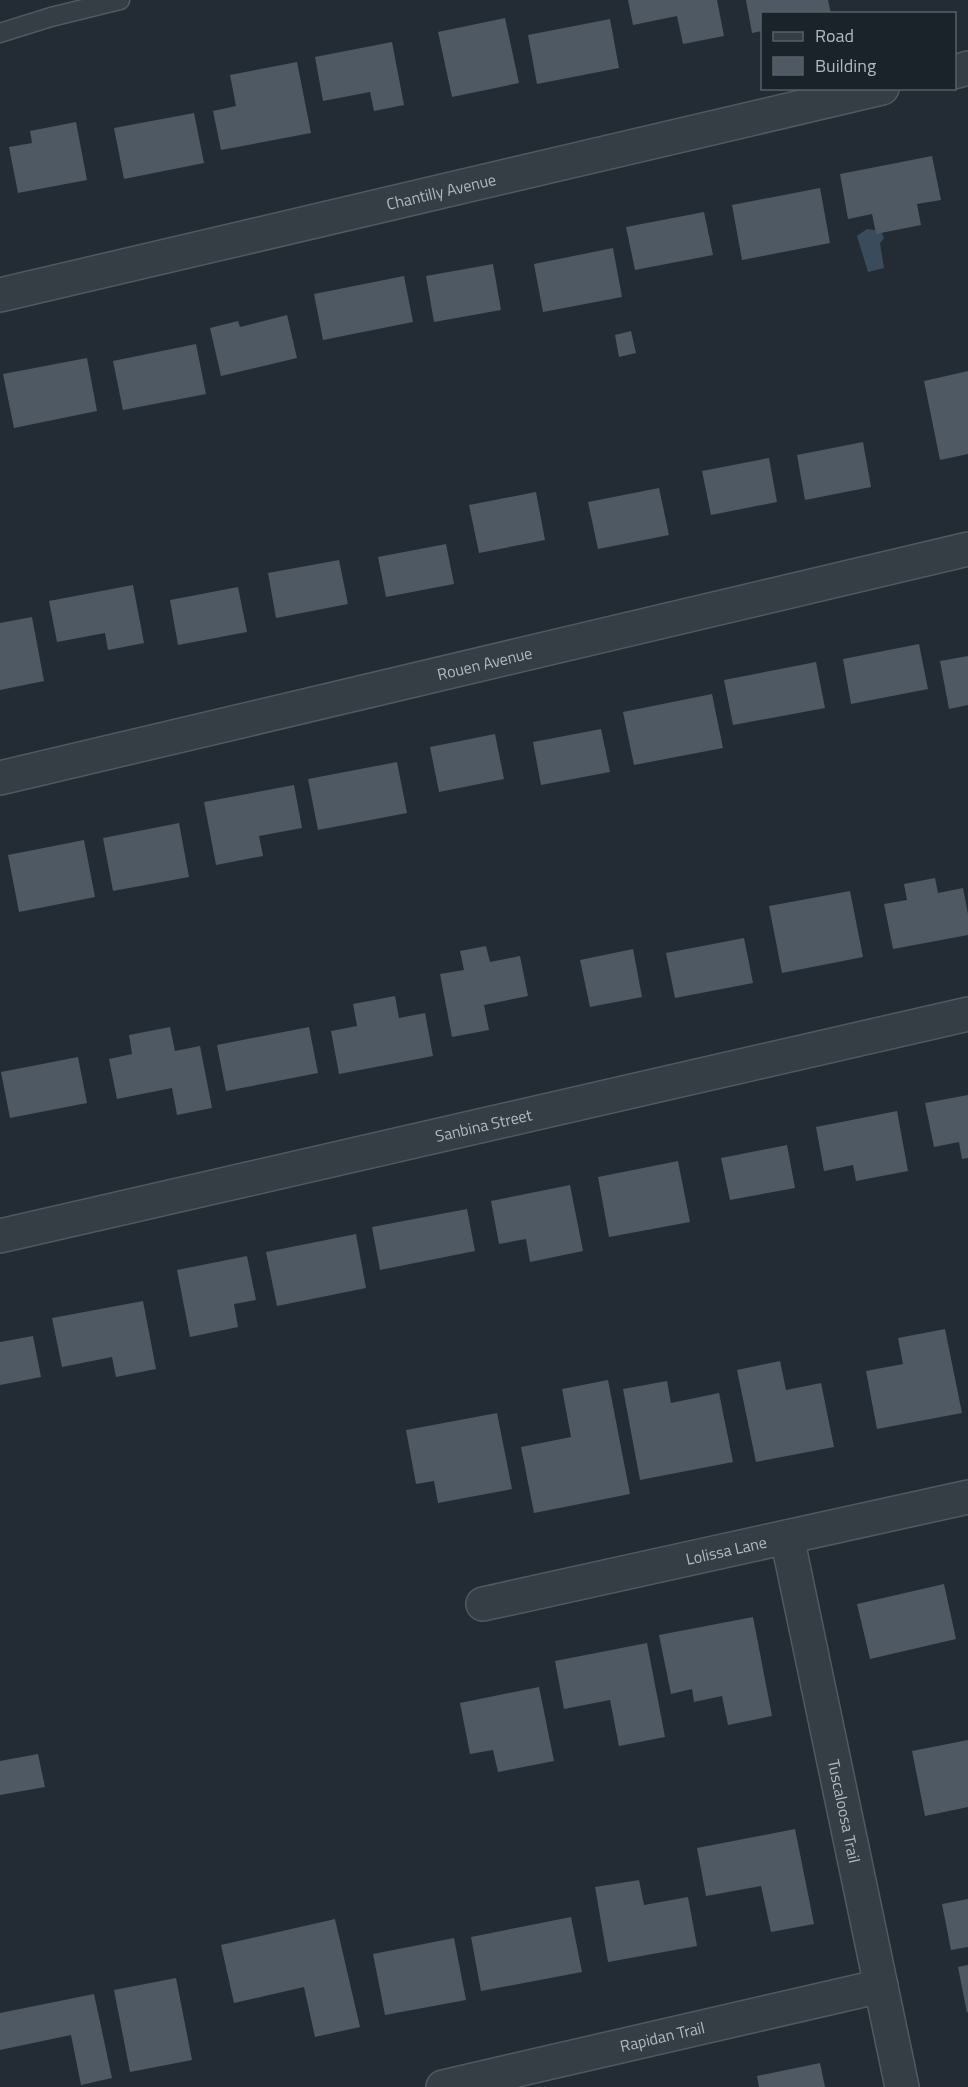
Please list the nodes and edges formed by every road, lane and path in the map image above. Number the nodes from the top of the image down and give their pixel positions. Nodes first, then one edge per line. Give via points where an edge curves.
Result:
1 (120, 0) edge
2 (50, 8) edge
3 (0, 33) edge
4 (873, 90) edge
5 (0, 295) edge
6 (968, 549) edge
7 (0, 778) edge
8 (968, 1014) edge
9 (0, 1236) edge
10 (968, 1497) edge
11 (787, 1537) junction
12 (483, 1604) dead end
13 (881, 1986) junction
14 (443, 2087) edge
15 (902, 2087) edge

1 - 2 lane
2 - 3 lane
4 - 5 street, Chantilly Avenue
6 - 7 street, Rouen Avenue
8 - 9 street, Sanbina Street
10 - 11 street, Lolissa Lane
11 - 12 street, Lolissa Lane
11 - 13 street, Tuscaloosa Trail
13 - 14 street, Rapidan Trail
13 - 15 street, Tuscaloosa Trail

